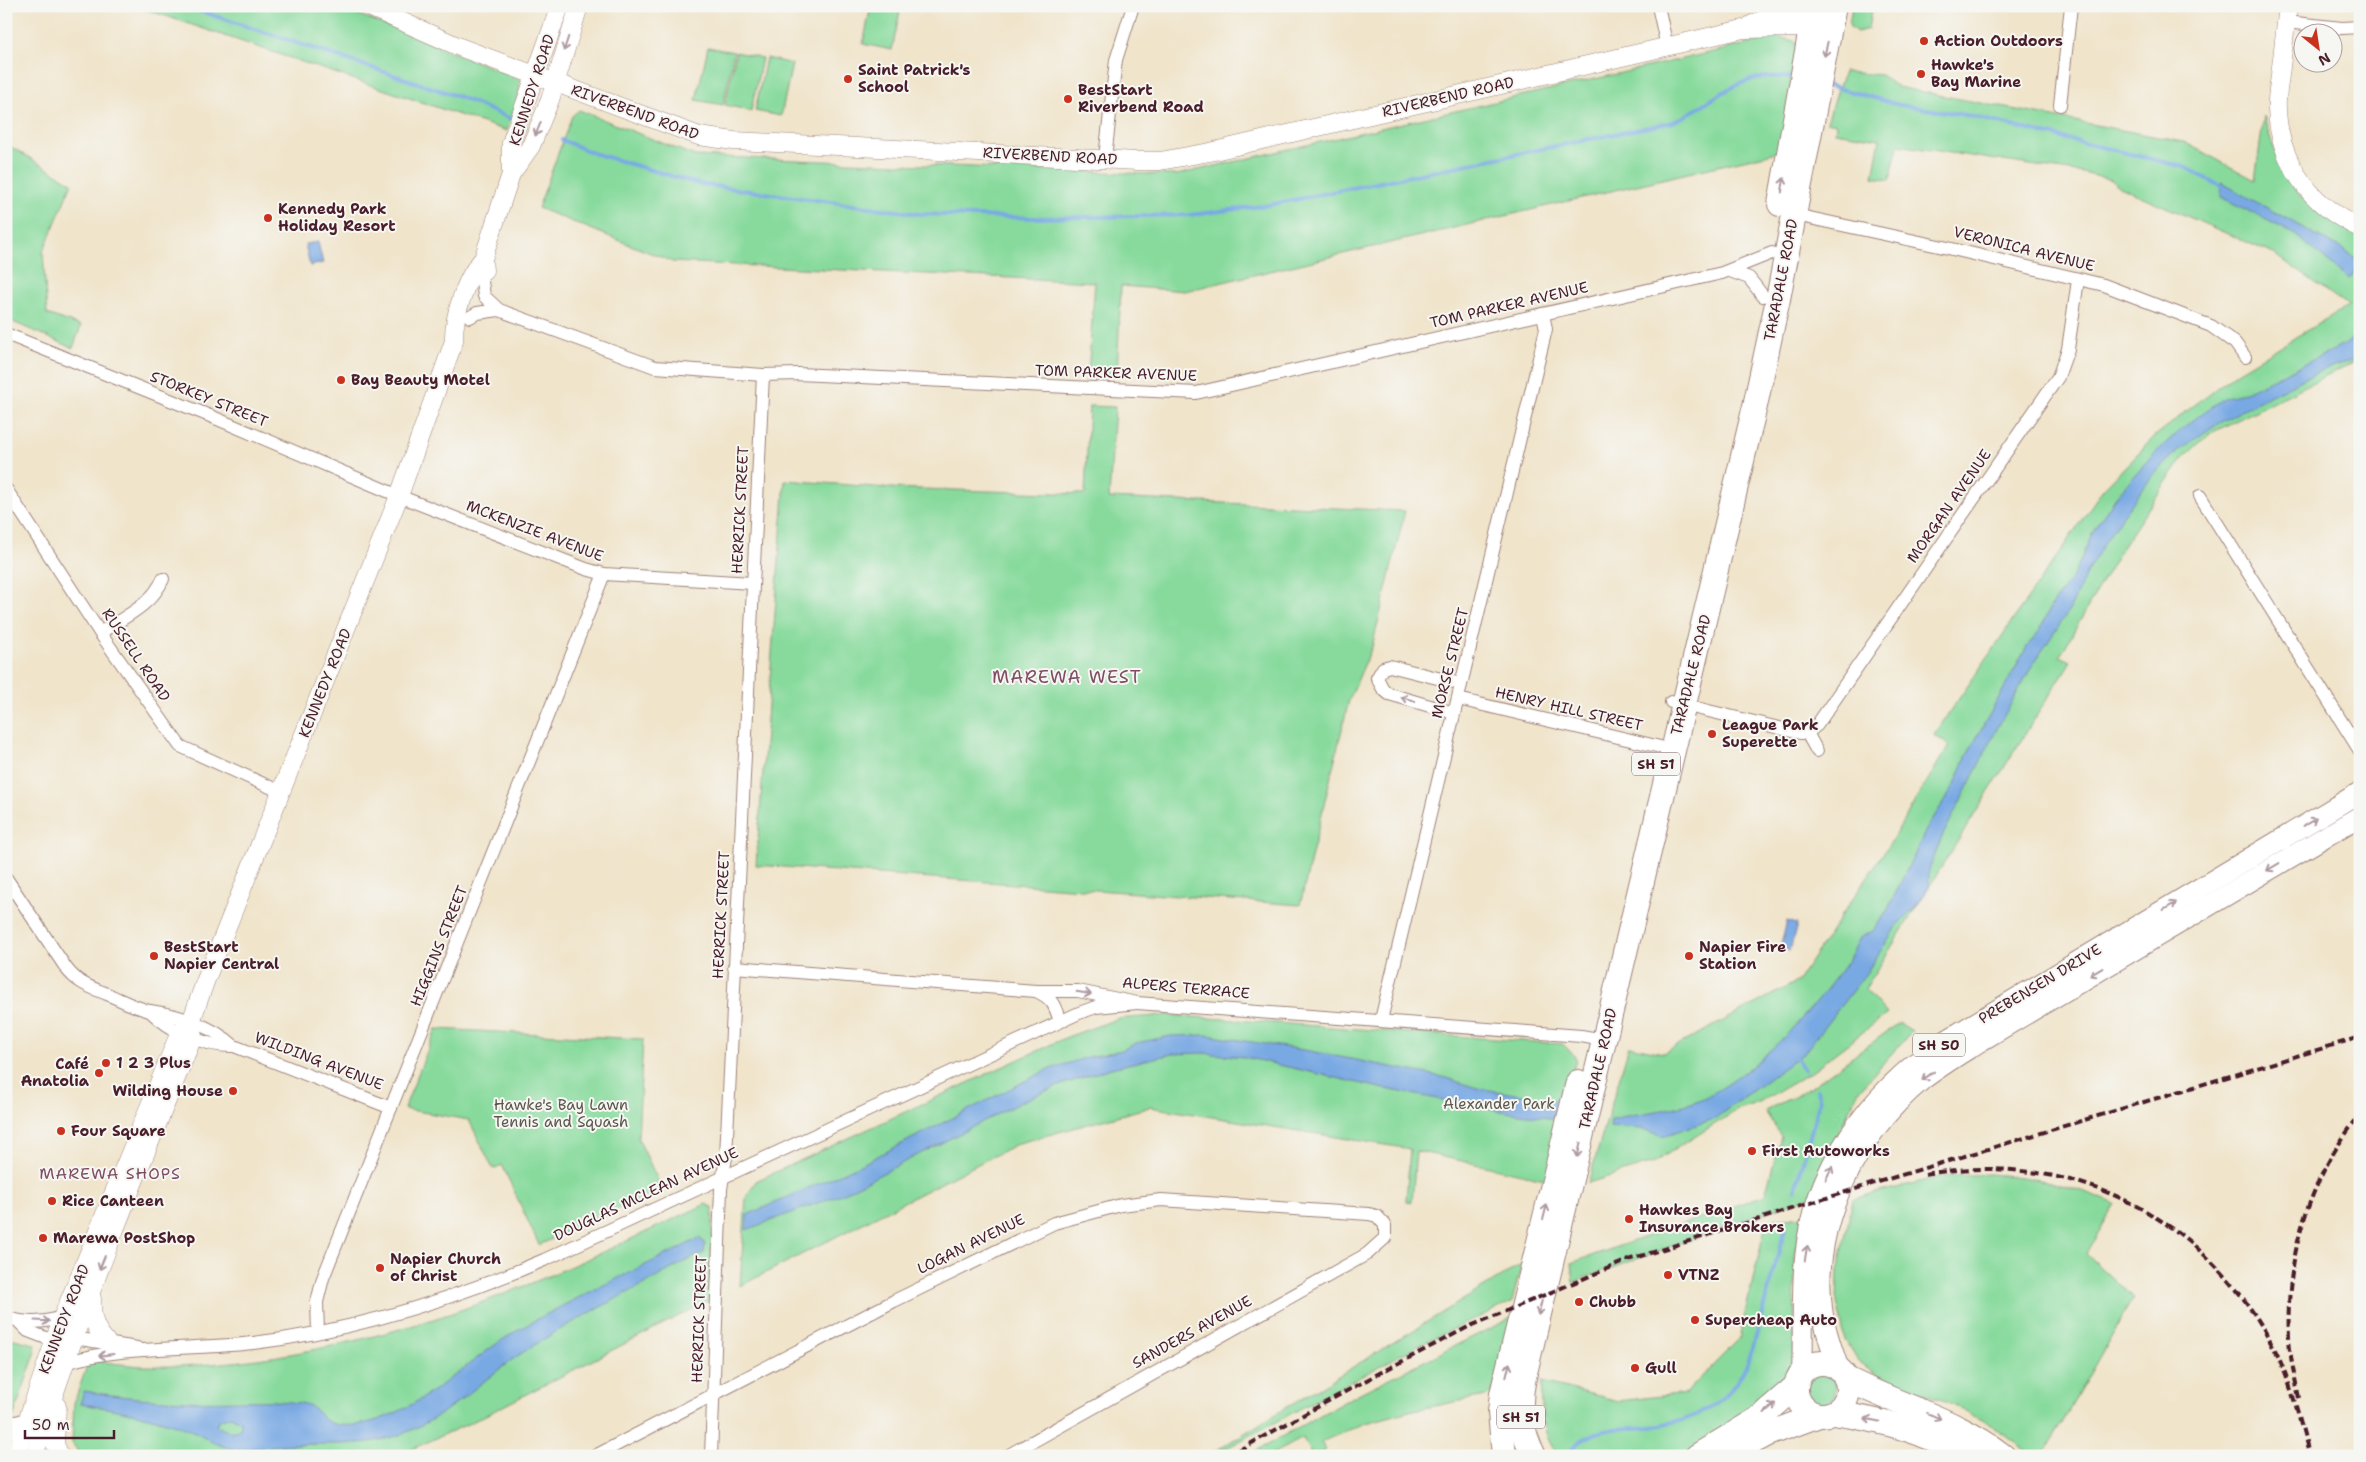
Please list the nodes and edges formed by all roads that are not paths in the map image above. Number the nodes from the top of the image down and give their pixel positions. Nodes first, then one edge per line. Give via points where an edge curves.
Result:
1 (367, 6) edge
2 (560, 6) edge
3 (579, 6) edge
4 (1134, 6) edge
5 (1658, 6) edge
6 (2071, 6) edge
7 (1823, 14) edge
8 (2287, 14) edge
9 (2360, 27) edge
10 (1667, 47) junction
11 (535, 75) junction
12 (555, 83) junction
13 (2060, 105) dead end
14 (1104, 158) junction
15 (511, 174) junction
16 (1786, 213) junction
17 (2360, 228) edge
18 (1772, 253) junction
19 (483, 259) junction
20 (1730, 271) junction
21 (2078, 280) junction
22 (482, 281) junction
23 (1763, 296) junction
24 (498, 310) junction
25 (1542, 314) junction
26 (470, 317) junction
27 (6, 334) edge
28 (454, 341) junction
29 (2246, 357) dead end
30 (763, 375) junction
31 (6, 489) edge
32 (399, 496) junction
33 (2200, 496) dead end
34 (604, 574) junction
35 (163, 579) dead end
36 (752, 583) junction
37 (100, 633) junction
38 (1461, 684) junction
39 (1458, 699) junction
40 (1677, 704) junction
41 (1454, 713) junction
42 (1807, 733) junction
43 (1667, 749) junction
44 (1817, 751) dead end
45 (2360, 751) edge
46 (281, 792) junction
47 (2360, 792) edge
48 (2360, 816) edge
49 (6, 878) edge
50 (734, 967) junction
51 (1036, 990) junction
52 (1137, 1003) junction
53 (1381, 1020) junction
54 (1060, 1021) junction
55 (188, 1030) junction
56 (1597, 1038) junction
57 (392, 1108) junction
58 (723, 1176) junction
59 (1387, 1232) joint
60 (94, 1285) junction
61 (63, 1316) junction
62 (6, 1318) edge
63 (19, 1322) junction
64 (318, 1332) junction
65 (74, 1338) junction
66 (54, 1340) junction
67 (106, 1342) junction
68 (149, 1350) junction
69 (65, 1363) junction
70 (1842, 1373) junction
71 (1799, 1379) junction
72 (58, 1383) junction
73 (712, 1395) junction
74 (1826, 1414) junction
75 (16, 1426) edge
76 (15, 1456) edge
77 (34, 1456) edge
78 (60, 1456) edge
79 (595, 1456) edge
80 (711, 1456) edge
81 (1007, 1456) edge
82 (1504, 1456) edge
83 (1534, 1456) edge
84 (1697, 1456) edge
85 (1727, 1456) edge
86 (1965, 1456) edge
87 (2003, 1456) edge

1 - 11 main road, RIVERBEND ROAD via 462,48
2 - 11 main road, KENNEDY ROAD
3 -> 12 main road, KENNEDY ROAD
4 - 14 street via 1116,60
5 - 10 street
6 - 13 street
7 - 10 main road, RIVERBEND ROAD via 1802,28 1743,29
7 - 16 highway, TARADALE ROAD / SH 51
8 - 9 street via 2342,28
8 - 17 main road via 2276,108 2281,142 2294,172 2318,201
10 - 14 main road, RIVERBEND ROAD via 1180,158 1146,161
11 - 12 main road, RIVERBEND ROAD
11 - 15 main road, KENNEDY ROAD via 511,143
12 - 14 main road, RIVERBEND ROAD via 682,131 718,139
12 -> 15 main road, KENNEDY ROAD via 530,146
15 - 19 main road, KENNEDY ROAD
16 - 18 highway, TARADALE ROAD / SH 51
16 - 21 street, VERONICA AVENUE
16 - 40 highway, TARADALE ROAD / SH 51 via 1778,299 1755,406
18 - 20 street, TOM PARKER AVENUE
18 - 23 highway, TARADALE ROAD / SH 51
19 - 22 main road, KENNEDY ROAD
19 - 28 main road, KENNEDY ROAD via 473,269 454,326
20 - 23 street via 1749,278
20 - 25 street, TOM PARKER AVENUE
21 - 29 street, VERONICA AVENUE via 2104,285 2211,326 2235,343
21 - 42 street, MORGAN AVENUE via 2068,349 2058,377 1817,726
22 - 24 street via 484,296
22 - 26 main road, KENNEDY ROAD
23 - 40 highway, TARADALE ROAD / SH 51
24 - 26 street
24 - 30 street, TOM PARKER AVENUE via 654,367
25 - 30 street, TOM PARKER AVENUE via 1196,393
25 - 38 street, MORSE STREET via 1546,329
26 - 28 main road, KENNEDY ROAD
27 - 32 street, STORKEY STREET
28 - 32 main road, KENNEDY ROAD
30 - 36 street, HERRICK STREET
31 - 37 street, RUSSELL ROAD
32 - 34 street, MCKENZIE AVENUE
32 - 46 main road, KENNEDY ROAD
33 - 45 street
34 - 36 street, MCKENZIE AVENUE
34 - 57 street, HIGGINS STREET
35 - 37 street via 157,593 147,603
36 - 50 street, HERRICK STREET
37 - 46 street, RUSSELL ROAD via 180,746
38 - 39 street, MORSE STREET
41 -> 38 street via 1389,694 1377,678 1383,668 1390,666
39 - 41 street, MORSE STREET
39 - 43 street, HENRY HILL STREET
40 - 42 street
40 - 43 highway, TARADALE ROAD / SH 51
41 - 53 street, MORSE STREET
42 - 44 street
43 - 56 highway, TARADALE ROAD / SH 51
46 - 55 main road, KENNEDY ROAD
71 -> 47 main road, PREBENSEN DRIVE / SH 50 via 1805,1256 1817,1201 1853,1128 1885,1089 1942,1043
48 -> 70 main road, PREBENSEN DRIVE / SH 50 via 1980,1042 1923,1080 1900,1100 1849,1170 1829,1224 1823,1260 1822,1309
49 - 55 street, WILDING AVENUE via 76,981 150,1010 159,1020
50 - 51 street, ALPERS TERRACE
50 - 58 street, HERRICK STREET
51 -> 52 street, ALPERS TERRACE via 1078,991
51 - 54 street via 1049,997
52 - 53 street, ALPERS TERRACE
52 - 54 street, DOUGLAS MCLEAN AVENUE via 1096,1007
53 - 56 street, ALPERS TERRACE
54 - 58 street, DOUGLAS MCLEAN AVENUE
55 - 57 street, WILDING AVENUE via 226,1038 234,1046
55 -> 60 main road, KENNEDY ROAD
55 - 61 main road, KENNEDY ROAD
82 -> 56 highway, TARADALE ROAD / SH 51 via 1500,1412 1502,1394 1558,1160
56 -> 83 highway, TARADALE ROAD / SH 51 via 1520,1394 1524,1433
57 - 64 street, HIGGINS STREET via 323,1278 317,1302
58 - 64 street, DOUGLAS MCLEAN AVENUE via 492,1282 399,1313
58 - 73 street, HERRICK STREET
59 - 73 street, LOGAN AVENUE via 1380,1218 1369,1214 1161,1200 1121,1204 1042,1227
59 - 81 street, SANDERS AVENUE via 1382,1243 1367,1254
60 - 65 main road, KENNEDY ROAD
60 - 67 main road via 91,1309 94,1323
63 -> 61 street, DOUGLAS MCLEAN AVENUE via 50,1322
61 - 66 main road, KENNEDY ROAD
62 - 63 street, DOUGLAS MCLEAN AVENUE
63 - 66 street, DOUGLAS MCLEAN AVENUE via 28,1331
64 - 68 street, DOUGLAS MCLEAN AVENUE via 232,1346
65 - 66 street, DOUGLAS MCLEAN AVENUE
65 - 67 street, DOUGLAS MCLEAN AVENUE
65 - 69 main road, KENNEDY ROAD
66 - 75 main road, KENNEDY ROAD
67 - 68 street, DOUGLAS MCLEAN AVENUE
68 -> 69 street, DOUGLAS MCLEAN AVENUE via 78,1358
69 - 72 main road, KENNEDY ROAD
70 - 71 highway via 1831,1364 1815,1363
70 - 74 highway, SH 50 via 1848,1396 1844,1403
70 -> 87 highway via 1888,1399 1956,1426
71 - 74 highway, SH 50 via 1799,1402 1804,1408
84 -> 71 highway via 1758,1419
72 - 77 main road, KENNEDY ROAD
72 - 78 main road via 55,1444
73 - 79 street, LOGAN AVENUE
73 - 80 street, HERRICK STREET
74 - 85 highway via 1768,1434
86 -> 74 highway, SH 50 via 1911,1430 1888,1423
75 - 76 main road, KENNEDY ROAD

